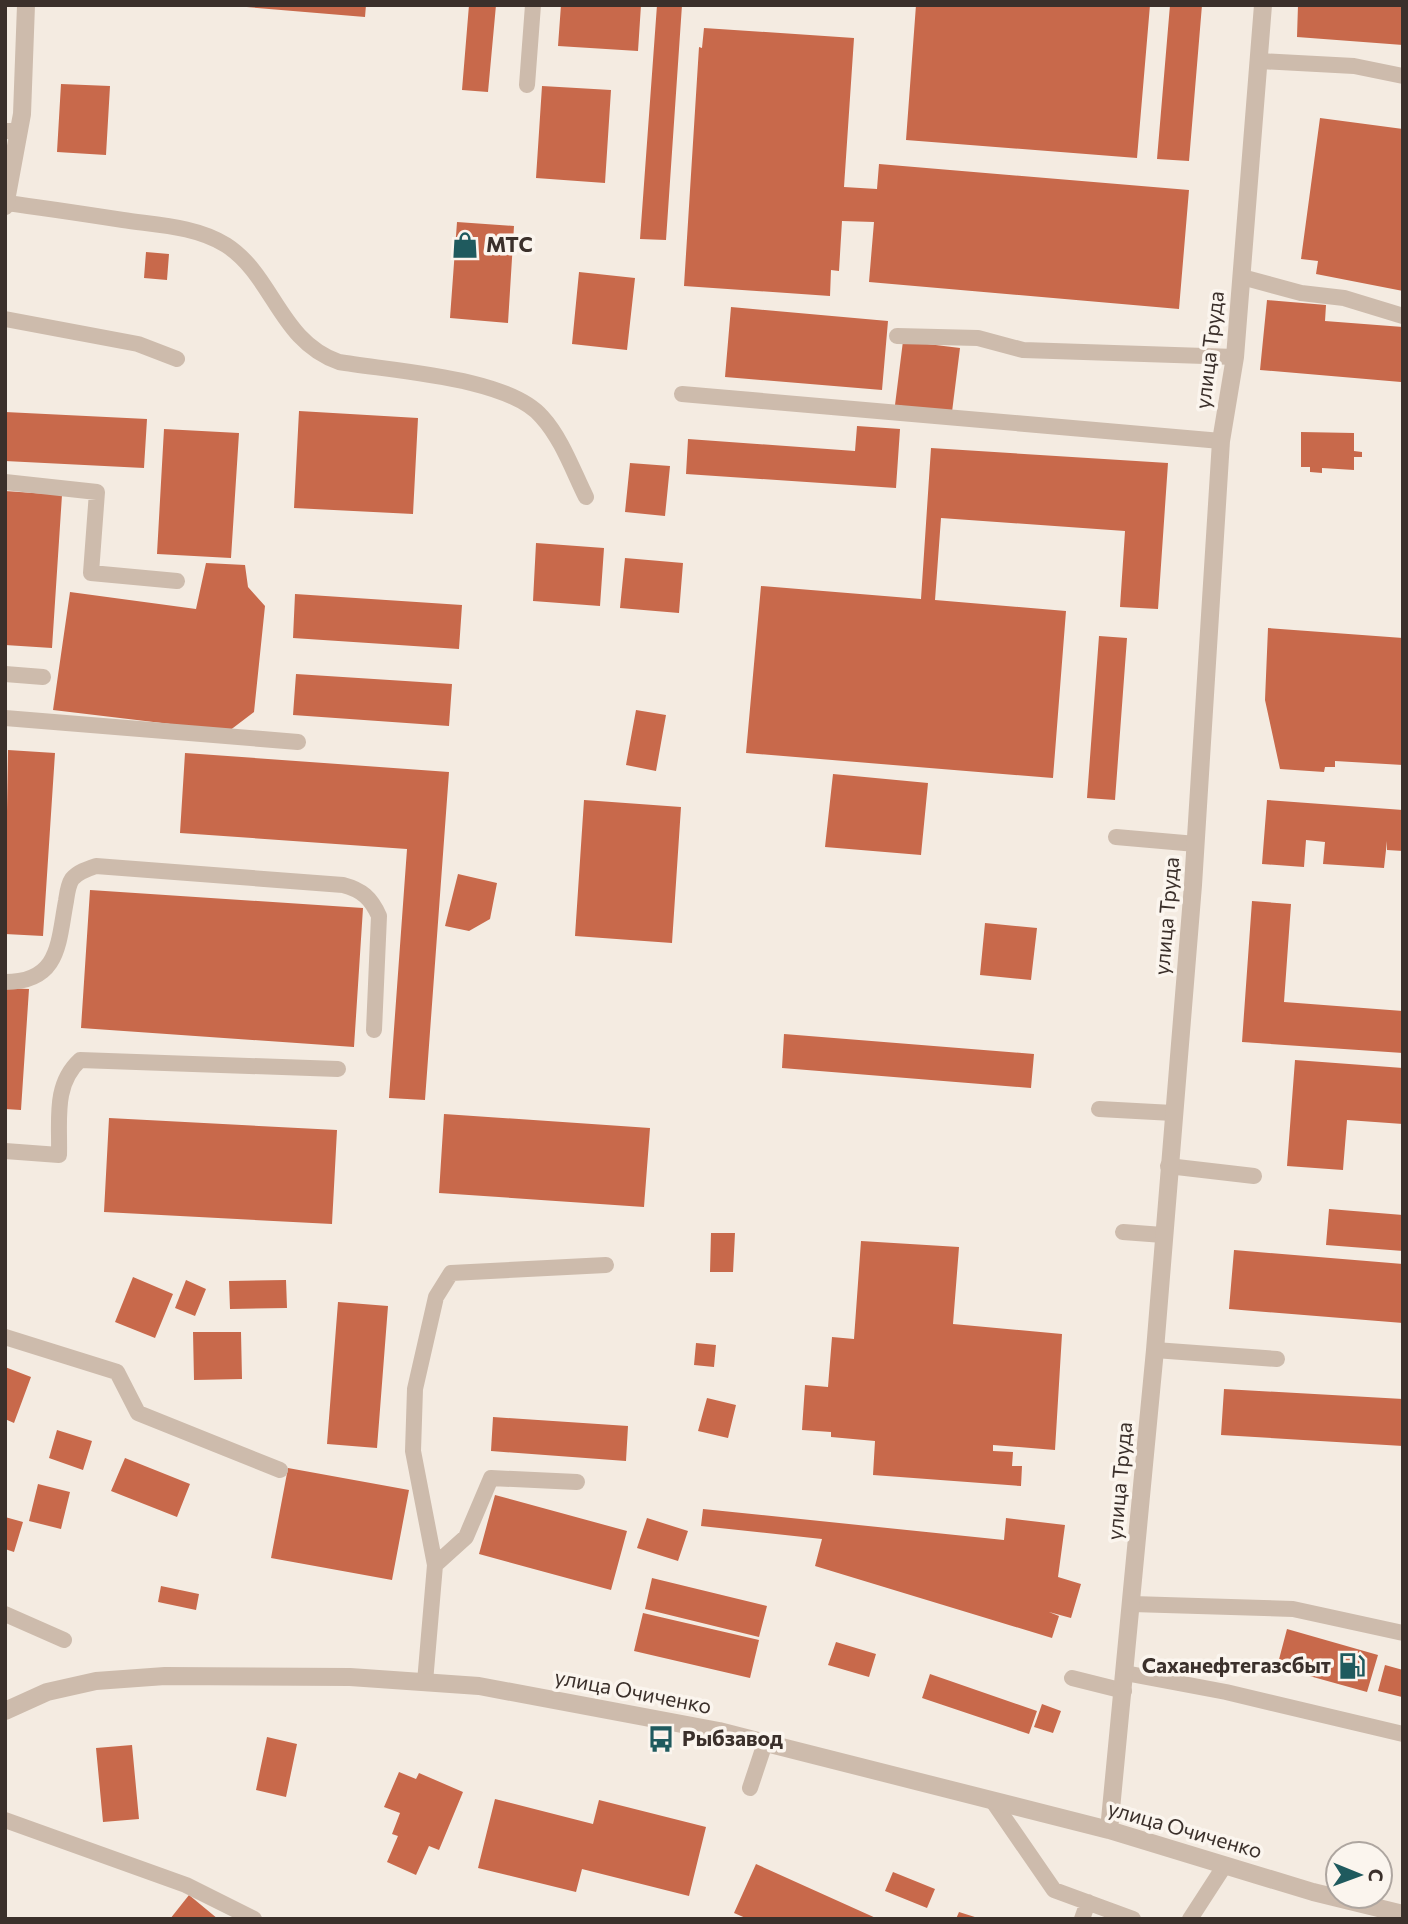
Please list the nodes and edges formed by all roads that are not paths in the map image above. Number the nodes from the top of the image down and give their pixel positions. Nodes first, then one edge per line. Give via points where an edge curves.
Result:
1 (26, 5) edge
2 (533, 5) edge
3 (1262, 5) edge
4 (1260, 61) junction
5 (1403, 76) edge
6 (527, 85) dead end
7 (12, 131) edge
8 (6, 204) edge
9 (1242, 277) junction
10 (1403, 316) edge
11 (5, 319) edge
12 (897, 336) dead end
13 (1235, 357) junction
14 (177, 359) dead end
15 (682, 394) dead end
16 (1221, 441) junction
17 (5, 482) edge
18 (586, 497) dead end
19 (177, 581) dead end
20 (5, 674) edge
21 (43, 677) dead end
22 (5, 718) edge
23 (298, 742) dead end
24 (1116, 837) dead end
25 (1196, 844) junction
26 (5, 982) edge
27 (374, 1030) dead end
28 (338, 1069) dead end
29 (1099, 1109) dead end
30 (1173, 1113) junction
31 (5, 1151) edge
32 (1168, 1167) junction
33 (1254, 1175) dead end
34 (1123, 1232) dead end
35 (1163, 1235) junction
36 (606, 1265) dead end
37 (5, 1337) edge
38 (1155, 1350) junction
39 (1277, 1359) dead end
40 (280, 1470) dead end
41 (577, 1482) dead end
42 (435, 1565) junction
43 (1132, 1604) junction
44 (5, 1614) edge
45 (1403, 1633) edge
46 (64, 1640) dead end
47 (1125, 1673) junction
48 (1072, 1678) dead end
49 (425, 1682) junction
50 (1124, 1691) junction
51 (5, 1711) edge
52 (1403, 1734) edge
53 (765, 1743) junction
54 (750, 1788) dead end
55 (994, 1803) junction
56 (5, 1820) edge
57 (1109, 1830) junction
58 (1225, 1865) junction
59 (1088, 1902) junction
60 (1403, 1914) edge
61 (254, 1919) edge
62 (1082, 1919) edge
63 (1133, 1919) edge
64 (1190, 1919) edge

1 - 7 street
2 - 6 lane
3 - 4 street, улица Труда
4 - 5 lane via 1354,66
4 - 9 street, улица Труда
7 - 8 street
8 - 18 lane via 195,232 226,246 249,267 292,328 319,355 498,389 526,402 555,435
9 - 10 lane via 1301,293 1344,298
9 - 13 street, улица Труда
11 - 14 lane via 138,344
12 - 13 lane via 978,338 1023,350
13 - 16 street, улица Труда
15 - 16 lane
16 - 25 street, улица Труда
17 - 19 lane via 97,492 91,573
20 - 21 lane
22 - 23 lane
24 - 25 lane
25 - 30 street, улица Труда
26 - 27 lane via 29,979 48,967 57,953 71,881 96,866 343,885 358,889 372,901 379,916
28 - 31 lane via 80,1060 67,1072 61,1088 59,1155
29 - 30 lane
30 - 32 street, улица Труда
32 - 33 lane
32 - 35 street, улица Труда
34 - 35 lane
35 - 38 street, улица Труда
36 - 42 lane via 451,1273 436,1297 415,1388 414,1451
37 - 40 lane via 117,1372 138,1413
38 - 39 lane
38 - 43 street, улица Труда
41 - 42 lane via 491,1478 467,1537
42 - 49 lane
43 - 45 lane via 1293,1609
43 - 47 street, улица Труда
44 - 46 lane
47 - 50 street, улица Труда
47 - 52 lane
48 - 50 lane
49 - 51 street, улица Очиченко via 265,1676 96,1681 47,1692
49 - 53 street, улица Очиченко via 587,1704
50 - 57 street, улица Труда
53 - 54 lane
53 - 55 street, улица Очиченко
55 - 57 street, улица Очиченко
55 - 59 lane via 1054,1890
56 - 61 lane via 177,1881
57 - 58 street, улица Очиченко
58 - 60 street, улица Очиченко
58 - 64 lane
59 - 62 lane
59 - 63 lane

